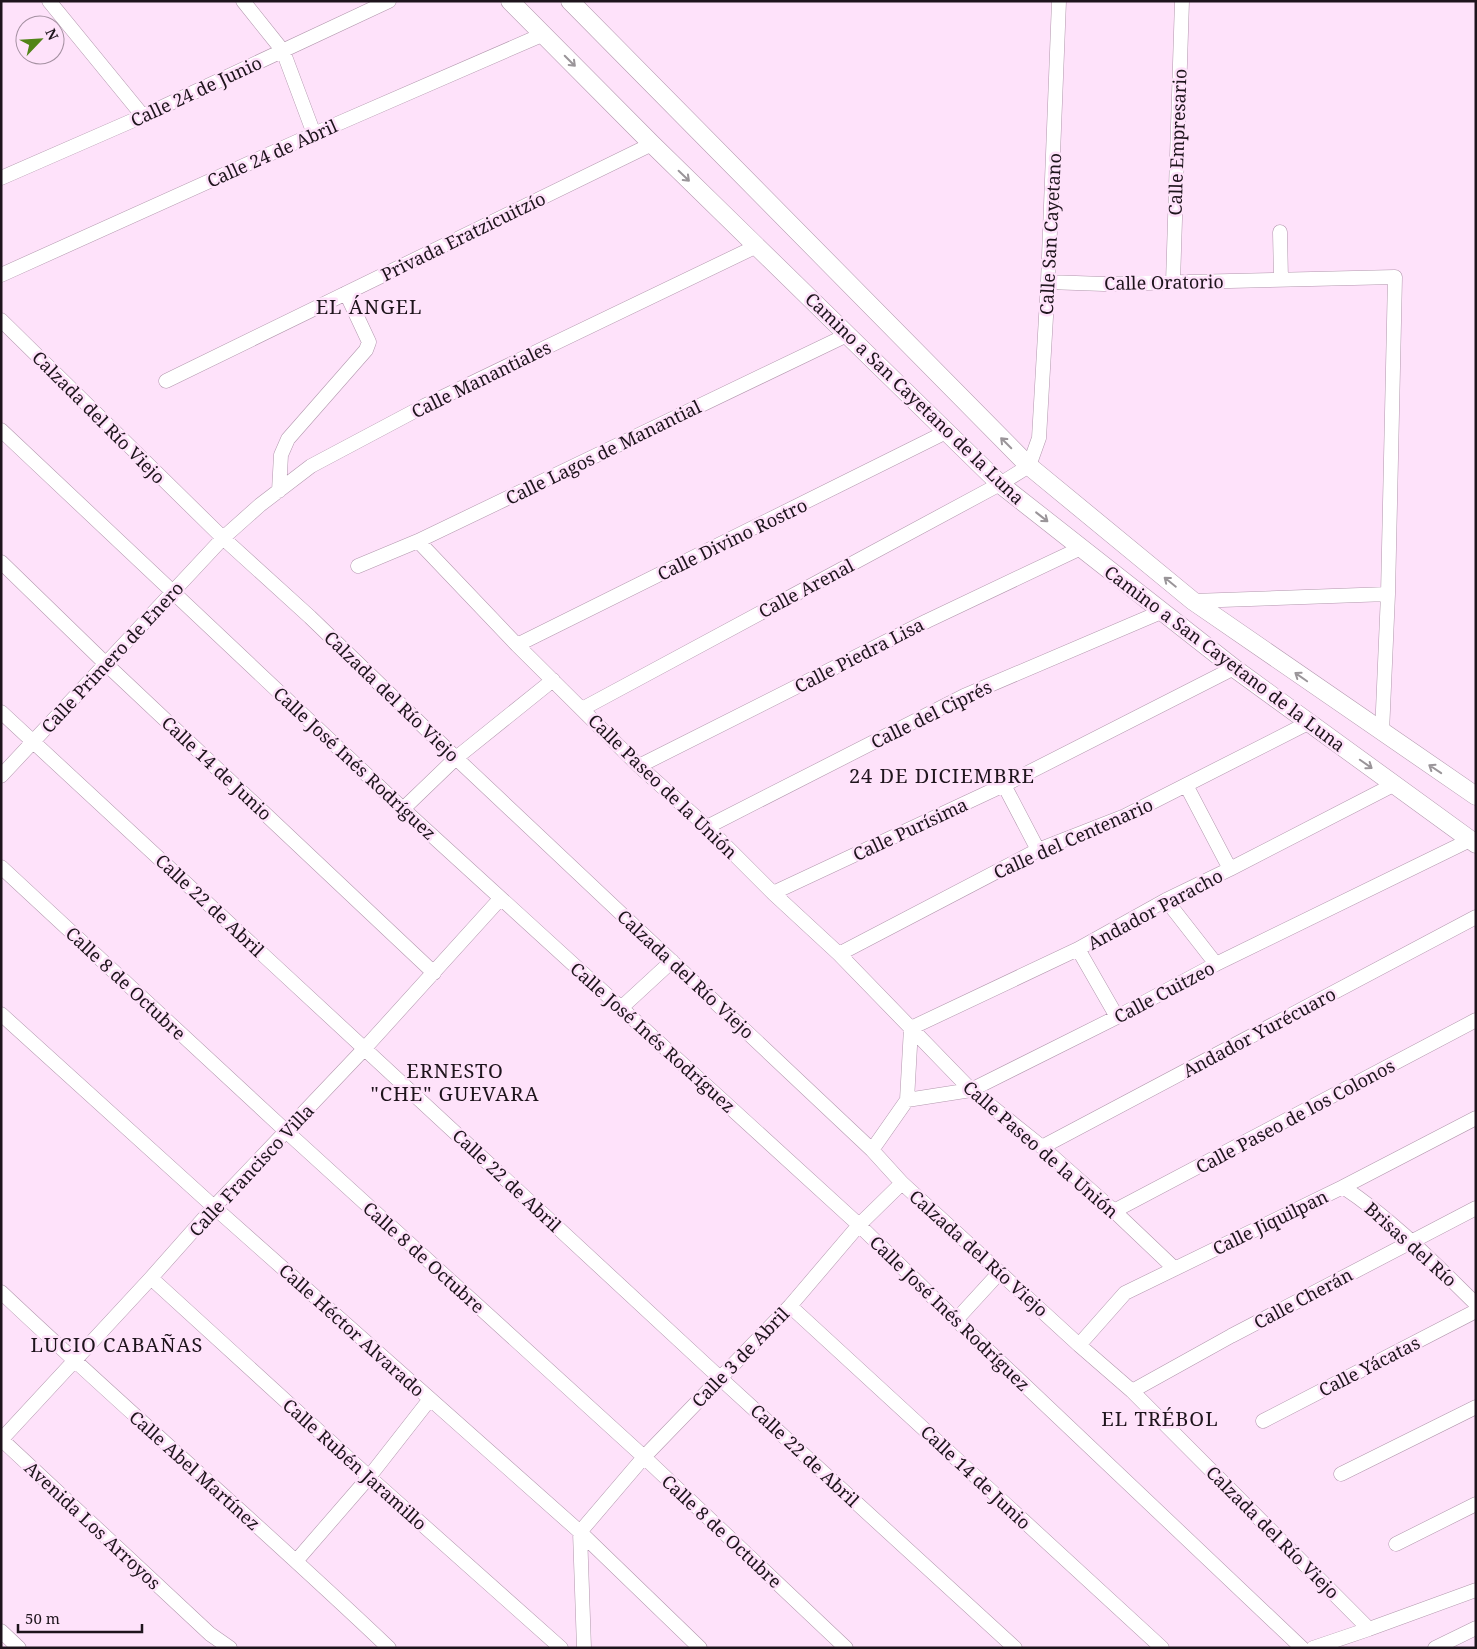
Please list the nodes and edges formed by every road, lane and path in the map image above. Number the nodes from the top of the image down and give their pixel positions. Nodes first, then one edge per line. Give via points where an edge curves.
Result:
1 (50, 1) edge
2 (243, 1) edge
3 (389, 1) edge
4 (510, 1) edge
5 (570, 1) edge
6 (1059, 1) edge
7 (1182, 1) edge
8 (544, 34) junction
9 (284, 52) junction
10 (142, 116) junction
11 (314, 134) junction
12 (652, 144) junction
13 (1, 178) edge
14 (1280, 232) dead end
15 (757, 246) junction
16 (1, 274) edge
17 (1281, 280) junction
18 (1048, 282) junction
19 (1172, 282) junction
20 (346, 293) junction
21 (1, 320) edge
22 (847, 335) junction
23 (166, 381) dead end
24 (1, 430) edge
25 (946, 432) junction
26 (1029, 466) junction
27 (1000, 484) junction
28 (279, 491) junction
29 (223, 538) junction
30 (418, 541) junction
31 (1081, 548) junction
32 (1, 562) edge
33 (358, 566) dead end
34 (172, 591) junction
35 (1388, 594) junction
36 (1193, 601) junction
37 (1161, 612) junction
38 (517, 645) junction
39 (106, 664) junction
40 (1234, 668) junction
41 (553, 680) junction
42 (582, 709) junction
43 (1, 712) edge
44 (1308, 724) junction
45 (1382, 733) junction
46 (34, 742) junction
47 (456, 758) junction
48 (639, 766) junction
49 (1, 776) edge
50 (1395, 784) junction
51 (1004, 785) junction
52 (1186, 785) junction
53 (1476, 796) edge
54 (403, 809) junction
55 (707, 828) junction
56 (1473, 842) edge
57 (1038, 850) junction
58 (1, 867) edge
59 (1230, 869) junction
60 (773, 893) junction
61 (500, 899) junction
62 (1166, 900) junction
63 (1476, 917) edge
64 (1078, 949) junction
65 (839, 954) junction
66 (672, 961) junction
67 (1216, 964) junction
68 (434, 972) junction
69 (621, 1008) junction
70 (1, 1014) edge
71 (1117, 1017) junction
72 (1476, 1020) edge
73 (911, 1028) junction
74 (365, 1048) junction
75 (971, 1090) junction
76 (907, 1100) junction
77 (1476, 1118) edge
78 (287, 1132) junction
79 (1042, 1147) junction
80 (872, 1150) junction
81 (902, 1183) junction
82 (1343, 1187) junction
83 (214, 1207) junction
84 (1476, 1208) edge
85 (1114, 1211) junction
86 (859, 1225) junction
87 (1412, 1241) junction
88 (1174, 1268) junction
89 (1000, 1272) junction
90 (152, 1278) junction
91 (1, 1292) edge
92 (1476, 1304) edge
93 (790, 1306) junction
94 (1476, 1311) edge
95 (956, 1320) junction
96 (1079, 1345) junction
97 (74, 1361) junction
98 (720, 1378) junction
99 (1132, 1391) junction
100 (430, 1399) junction
101 (1476, 1407) edge
102 (1263, 1421) dead end
103 (1, 1440) edge
104 (644, 1456) junction
105 (1341, 1474) dead end
106 (369, 1477) junction
107 (1476, 1504) edge
108 (580, 1532) junction
109 (1396, 1544) dead end
110 (296, 1560) junction
111 (1476, 1590) edge
112 (1476, 1628) edge
113 (1370, 1629) junction
114 (1, 1631) edge
115 (19, 1648) edge
116 (230, 1648) edge
117 (389, 1648) edge
118 (561, 1648) edge
119 (584, 1648) edge
120 (700, 1648) edge
121 (846, 1648) edge
122 (1015, 1648) edge
123 (1162, 1648) edge
124 (1302, 1648) edge
125 (1314, 1648) edge
126 (1435, 1648) edge

1 - 10 street
2 - 9 street
3 - 9 street, Calle 24 de Junio
4 - 8 street, Camino a San Cayetano de la Luna
26 -> 5 street, Camino a San Cayetano de la Luna
6 - 18 street, Calle San Cayetano
7 - 19 street, Calle Empresario
8 - 11 street, Calle 24 de Abril
8 -> 12 street, Camino a San Cayetano de la Luna
9 - 10 street, Calle 24 de Junio
9 - 11 street
10 - 13 street, Calle 24 de Junio
11 - 16 street, Calle 24 de Abril
12 -> 15 street, Camino a San Cayetano de la Luna
12 - 20 street, Privada Eratzicuitzío
14 - 17 street
15 - 22 street, Camino a San Cayetano de la Luna
15 - 28 street, Calle Manantiales via 424,406 312,466
17 - 19 street, Calle Oratorio
17 - 35 street, Calle Oratorio via 1395,277
18 - 19 street, Calle Oratorio
18 - 26 street, Calle San Cayetano via 1038,438
20 - 23 street, Privada Eratzicuitzío
20 - 28 street via 369,342 366,350 288,439 281,455
21 - 29 street, Calzada del Río Viejo
22 - 25 street, Camino a San Cayetano de la Luna
22 - 30 street, Calle Lagos de Manantial
24 - 34 street, Calle José Inés Rodríguez
25 - 27 street, Camino a San Cayetano de la Luna
25 - 38 street, Calle Divino Rostro
26 - 27 street, Calle Arenal
36 -> 26 street, Camino a San Cayetano de la Luna
27 -> 31 street, Camino a San Cayetano de la Luna
27 - 42 street, Calle Arenal
28 - 29 street, Calle Manantiales
29 - 34 street, Calle Primero de Enero
29 - 47 street, Calzada del Río Viejo
30 - 33 street, Calle Lagos de Manantial
30 - 38 street, Calle Paseo de la Unión
31 - 37 street, Camino a San Cayetano de la Luna
31 - 48 street, Calle Piedra Lisa via 927,621
32 - 39 street, Calle 14 de Junio
34 - 39 street, Calle Primero de Enero
34 - 54 street, Calle José Inés Rodríguez
35 - 36 street
35 - 45 street
45 -> 36 street, Camino a San Cayetano de la Luna
37 - 40 street, Camino a San Cayetano de la Luna
37 - 55 street, Calle del Ciprés via 964,696
38 - 41 street, Calle Paseo de la Unión
39 - 46 street, Calle Primero de Enero
39 - 68 street, Calle 14 de Junio
40 - 44 street, Camino a San Cayetano de la Luna
40 - 51 street, Calle Purísima
41 - 42 street, Calle Paseo de la Unión
41 - 47 street
42 - 48 street, Calle Paseo de la Unión
43 - 46 street, Calle 22 de Abril
44 -> 50 street, Camino a San Cayetano de la Luna
44 - 52 street, Calle del Centenario
53 -> 45 street, Camino a San Cayetano de la Luna
46 - 49 street, Calle Primero de Enero
46 - 74 street, Calle 22 de Abril
47 - 54 street
47 - 66 street, Calzada del Río Viejo
48 - 55 street, Calle Paseo de la Unión
50 - 56 street, Camino a San Cayetano de la Luna
50 - 59 street, Andador Paracho
51 - 57 street
51 - 60 street, Calle Purísima
52 - 57 street, Calle del Centenario via 1125,816
52 - 59 street
54 - 61 street, Calle José Inés Rodríguez
55 - 60 street, Calle Paseo de la Unión
56 - 67 street, Calle Cuitzeo
57 - 65 street, Calle del Centenario
58 - 78 street, Calle 8 de Octubre
59 - 62 street, Andador Paracho
60 - 65 street, Calle Paseo de la Unión
61 - 68 street, Calle Francisco Villa
61 - 69 street, Calle José Inés Rodríguez
62 - 64 street, Andador Paracho
62 - 67 street
63 - 79 street, Andador Yurécuaro
64 - 71 street
64 - 73 street, Andador Paracho
65 - 73 street, Calle Paseo de la Unión
66 - 69 street
66 - 80 street, Calzada del Río Viejo
67 - 71 street, Calle Cuitzeo
68 - 74 street, Calle Francisco Villa
69 - 86 street, Calle José Inés Rodríguez
70 - 83 street, Calle Héctor Alvarado
71 - 75 street, Calle Cuitzeo
72 - 85 street, Calle Paseo de los Colonos
73 - 75 street, Calle Paseo de la Unión
73 - 76 street
74 - 78 street, Calle Francisco Villa
74 - 98 street, Calle 22 de Abril
75 - 76 street, Calle Cuitzeo
75 - 79 street, Calle Paseo de la Unión
76 - 80 street
77 - 82 street, Calle Jiquilpan
78 - 83 street, Calle Francisco Villa
78 - 104 street, Calle 8 de Octubre
79 - 85 street, Calle Paseo de la Unión
80 - 81 street, Calzada del Río Viejo
81 - 86 street, Calle 3 de Abril
81 - 89 street, Calzada del Río Viejo
82 - 87 street, Brisas del Río
82 - 88 street, Calle Jiquilpan
83 - 90 street, Calle Francisco Villa
83 - 100 street, Calle Héctor Alvarado
84 - 87 street, Calle Cherán
85 - 88 street, Calle Paseo de la Unión
86 - 93 street, Calle 3 de Abril
86 - 95 street, Calle José Inés Rodríguez
87 - 92 street, Brisas del Río
87 - 99 street, Calle Cherán
88 - 96 street, Calle Jiquilpan via 1125,1293
89 - 95 street
89 - 96 street, Calzada del Río Viejo
90 - 97 street, Calle Francisco Villa
90 - 106 street, Calle Rubén Jaramillo
91 - 97 street, Calle Abel Martínez
93 - 98 street, Calle 3 de Abril
93 - 123 street, Calle 14 de Junio
94 - 102 street, Calle Yácatas
95 - 124 street, Calle José Inés Rodríguez
96 - 99 street, Calzada del Río Viejo
97 - 103 street, Calle Francisco Villa
97 - 110 street, Calle Abel Martínez
98 - 104 street, Calle 3 de Abril
98 - 122 street, Calle 22 de Abril
99 - 113 street, Calzada del Río Viejo
100 - 106 street
100 - 108 street, Calle Héctor Alvarado
101 - 105 street
103 - 116 street, Avenida Los Arroyos via 210,1634
104 - 108 street, Calle 3 de Abril
104 - 121 street, Calle 8 de Octubre
106 - 110 street
106 - 118 street, Calle Rubén Jaramillo
107 - 109 street
108 - 119 street
108 - 120 street, Calle Héctor Alvarado
110 - 117 street, Calle Abel Martínez
111 - 113 street
112 - 126 street
113 - 125 street
114 - 115 street

